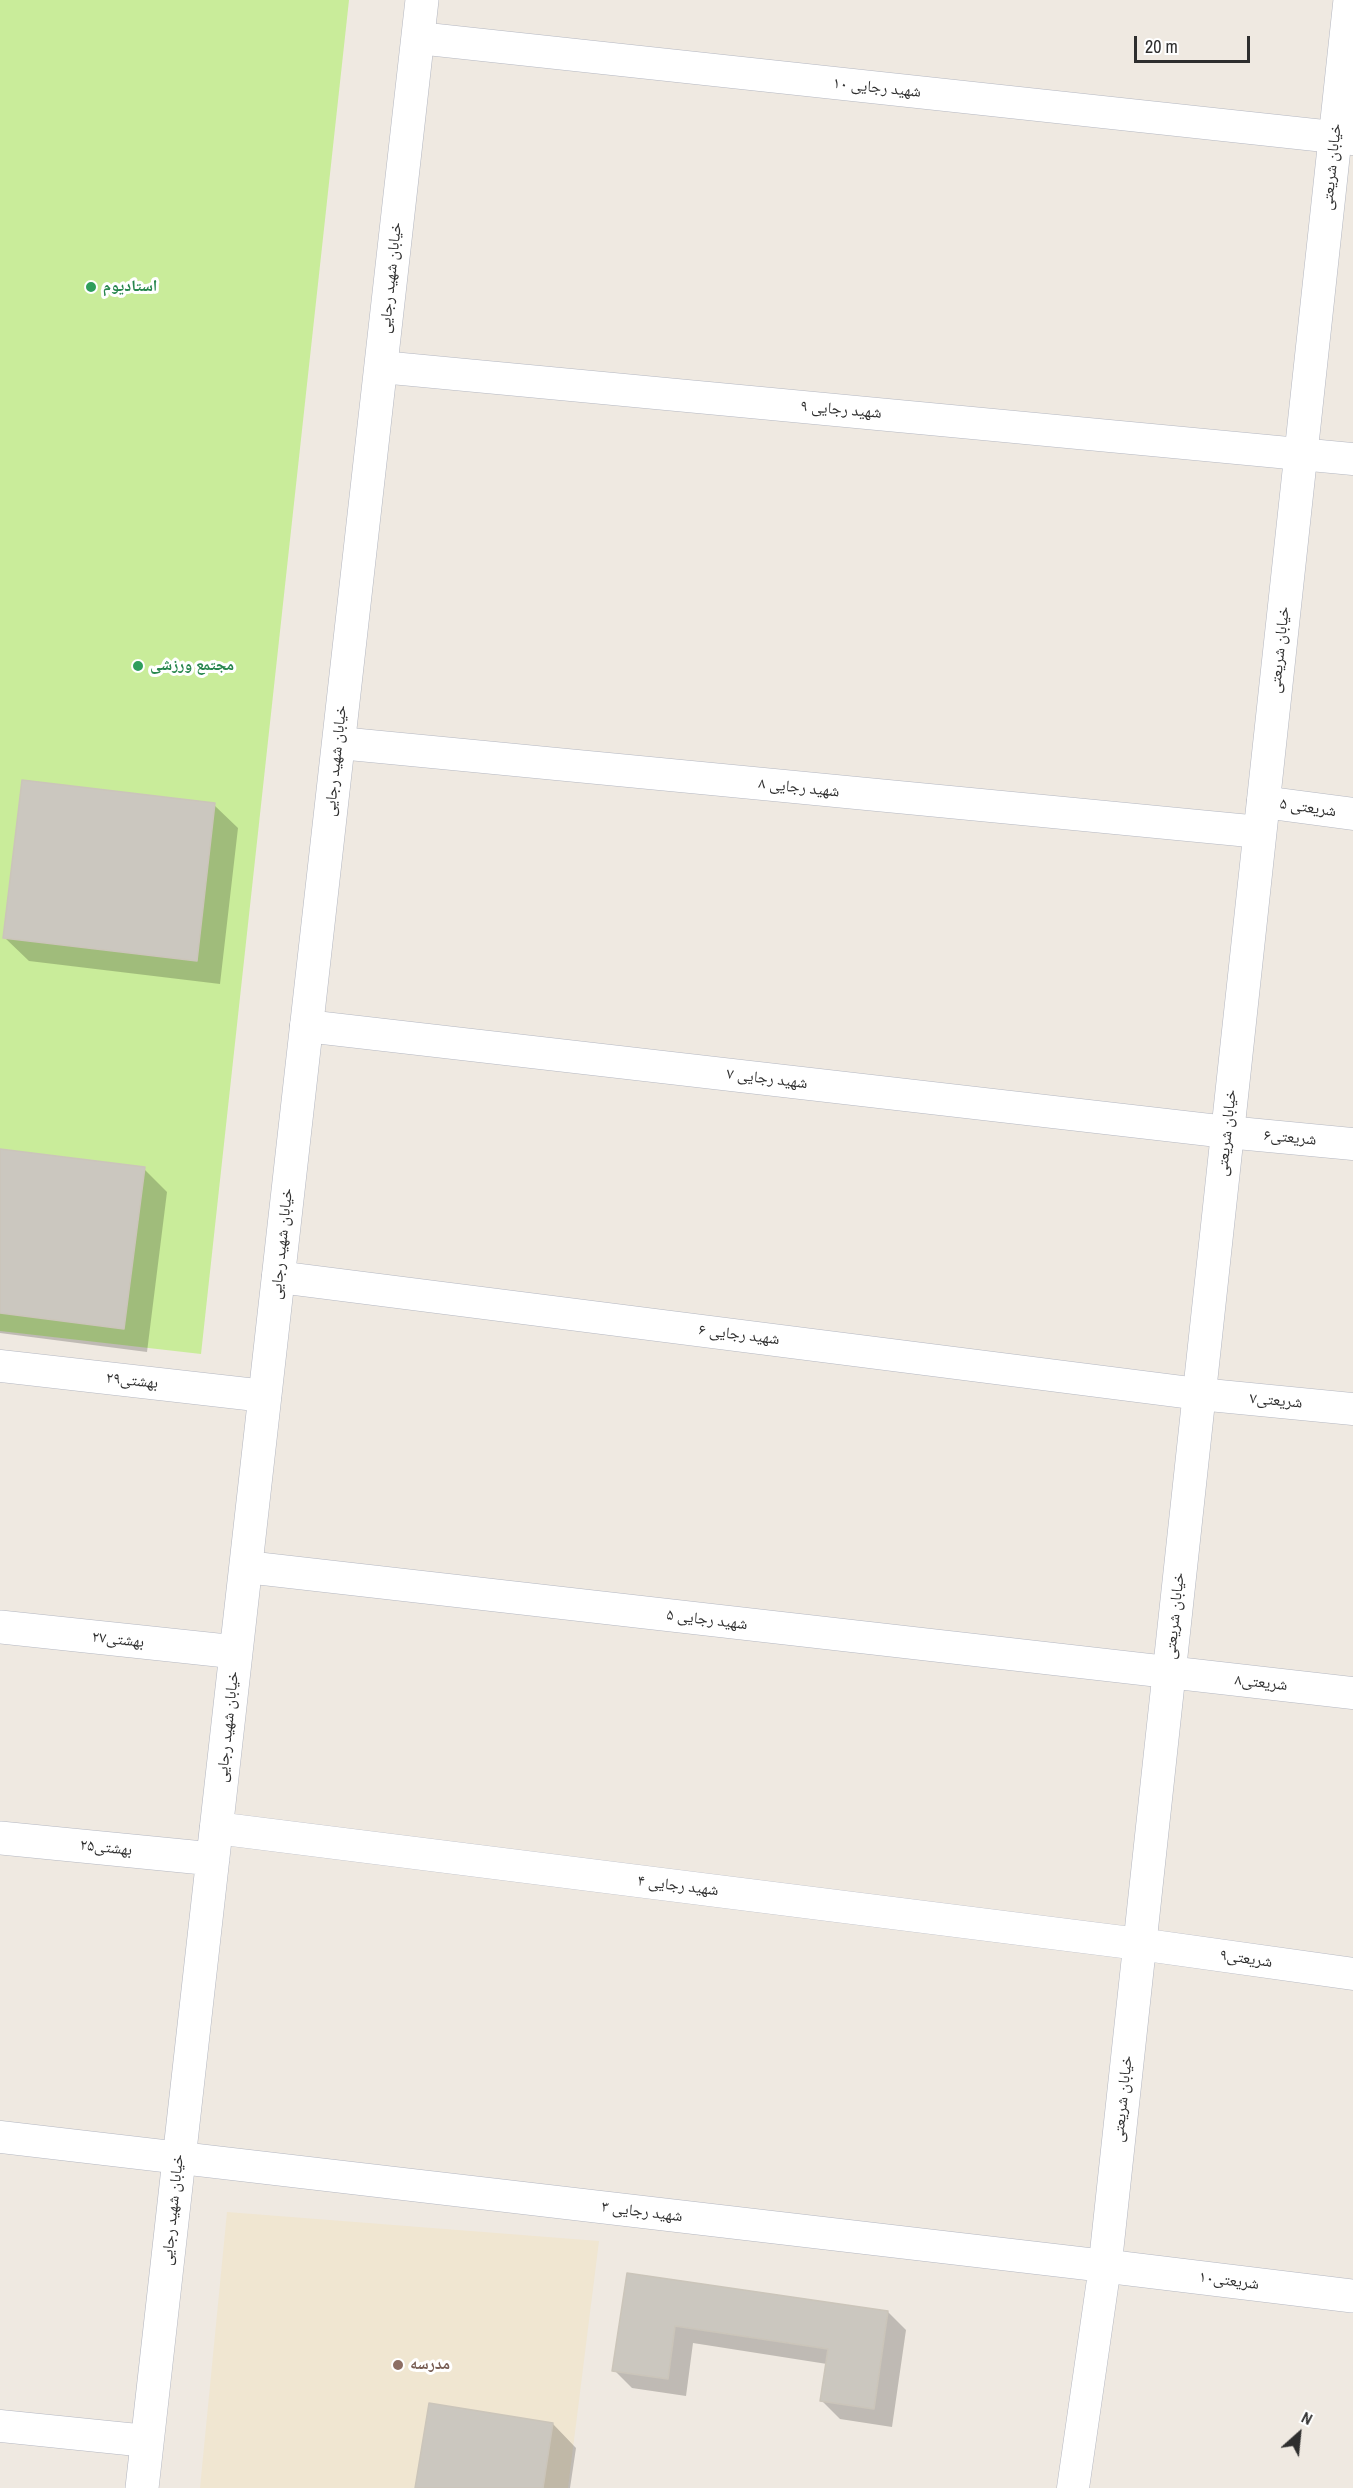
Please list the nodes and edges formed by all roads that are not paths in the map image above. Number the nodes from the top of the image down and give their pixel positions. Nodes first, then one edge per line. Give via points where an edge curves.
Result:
1 (422, 0) edge
2 (1350, 0) edge
3 (418, 38) junction
4 (1344, 138) edge
5 (381, 367) junction
6 (1301, 454) junction
7 (1353, 459) edge
8 (339, 743) junction
9 (1353, 814) edge
10 (1262, 817) junction
11 (306, 1026) junction
12 (1227, 1132) junction
13 (1353, 1144) edge
14 (278, 1277) junction
15 (0, 1366) edge
16 (1199, 1394) junction
17 (265, 1396) junction
18 (1353, 1408) edge
19 (246, 1567) junction
20 (0, 1627) edge
21 (236, 1652) junction
22 (1169, 1672) junction
23 (1353, 1693) edge
24 (0, 1838) edge
25 (214, 1844) junction
26 (1139, 1944) junction
27 (1353, 1974) edge
28 (0, 2137) edge
29 (179, 2158) junction
30 (1105, 2266) junction
31 (1353, 2296) edge
32 (0, 2426) edge
33 (147, 2441) junction
34 (142, 2488) edge
35 (1073, 2488) edge

1 - 3 street, خیابان شهید رجایی
2 - 4 street, خیابان شریعتی
3 - 4 street, ۱۰ شهید رجایی
3 - 5 street, خیابان شهید رجایی
4 - 6 street, خیابان شریعتی
5 - 6 street, ۹ شهید رجایی
5 - 8 street, خیابان شهید رجایی
6 - 7 street, ۹ شهید رجایی
6 - 10 street, خیابان شریعتی
8 - 10 street, ۸ شهید رجایی
8 - 11 street, خیابان شهید رجایی
9 - 10 street, شریعتی ۵
10 - 12 street, خیابان شریعتی
11 - 12 street, ۷ شهید رجایی
11 - 14 street, خیابان شهید رجایی
12 - 13 street, شریعتی۶
12 - 16 street, خیابان شریعتی
14 - 16 street, ۶ شهید رجایی
14 - 17 street, خیابان شهید رجایی
15 - 17 street, بهشتی۲۹
16 - 18 street, شریعتی۷
16 - 22 street, خیابان شریعتی
17 - 19 street, خیابان شهید رجایی
19 - 21 street, خیابان شهید رجایی
19 - 22 street, ۵ شهید رجایی
20 - 21 street, بهشتی۲۷
21 - 25 street, خیابان شهید رجایی
22 - 23 street, شریعتی۸
22 - 26 street, خیابان شریعتی
24 - 25 street, بهشتی۲۵
25 - 26 street, ۴ شهید رجایی
25 - 29 street, خیابان شهید رجایی
26 - 27 street, شریعتی۹
26 - 30 street, خیابان شریعتی
28 - 29 street, ۳ شهید رجایی
29 - 30 street, ۳ شهید رجایی
29 - 33 street, خیابان شهید رجایی
30 - 31 street, شریعتی۱۰
30 - 35 street
32 - 33 street
33 - 34 street, خیابان شهید رجایی

